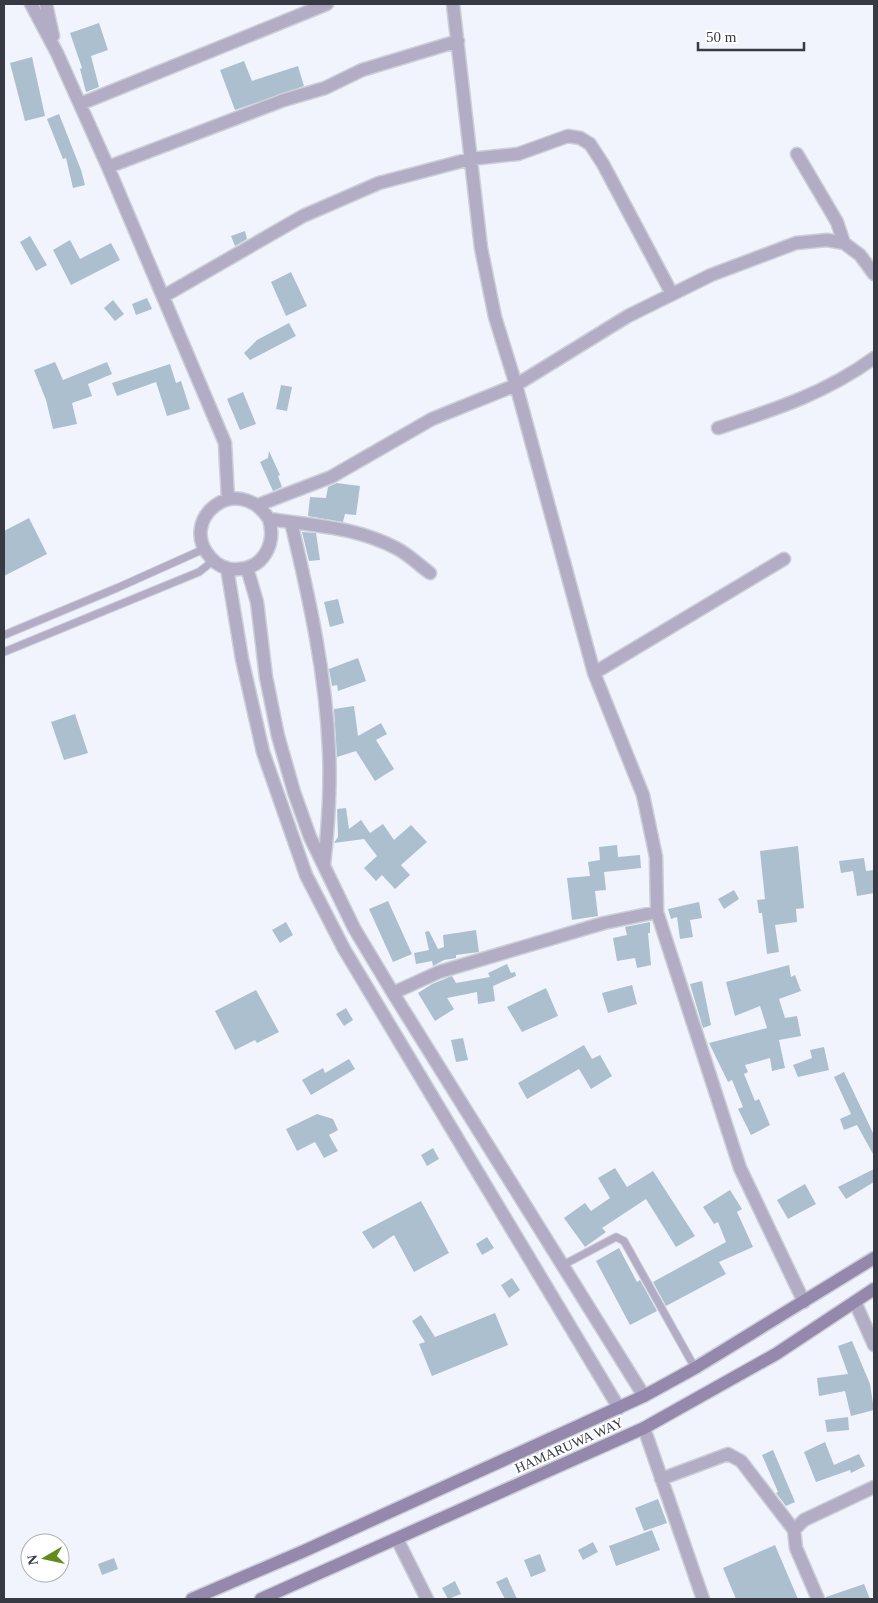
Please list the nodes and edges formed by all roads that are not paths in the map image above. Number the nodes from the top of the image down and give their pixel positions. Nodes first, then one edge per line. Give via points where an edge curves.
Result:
1 (32, 4) edge
2 (46, 4) edge
3 (327, 4) edge
4 (453, 4) edge
5 (458, 41) junction
6 (57, 53) junction
7 (80, 104) junction
8 (796, 154) dead end
9 (470, 159) junction
10 (108, 167) junction
11 (844, 243) junction
12 (874, 274) edge
13 (671, 292) junction
14 (164, 296) junction
15 (874, 358) edge
16 (516, 385) junction
17 (718, 428) dead end
18 (228, 499) junction
19 (258, 505) junction
20 (269, 519) junction
21 (291, 522) junction
22 (204, 549) junction
23 (784, 559) dead end
24 (213, 561) junction
25 (227, 568) junction
26 (247, 568) junction
27 (430, 573) dead end
28 (4, 635) edge
29 (4, 652) edge
30 (594, 673) junction
31 (324, 865) junction
32 (656, 912) junction
33 (393, 993) junction
34 (874, 1258) edge
35 (563, 1265) junction
36 (874, 1289) edge
37 (804, 1302) junction
38 (855, 1302) junction
39 (874, 1345) edge
40 (695, 1368) junction
41 (644, 1396) junction
42 (620, 1408) junction
43 (644, 1428) junction
44 (661, 1479) junction
45 (874, 1486) edge
46 (794, 1530) junction
47 (397, 1539) junction
48 (192, 1599) edge
49 (261, 1599) edge
50 (427, 1599) edge
51 (703, 1599) edge
52 (818, 1599) edge

1 - 6 street
2 - 6 street
3 - 7 street
4 - 5 street
5 - 9 street
5 - 10 street via 362,70 325,88 284,100
6 - 7 street
7 - 10 street
8 - 11 street via 838,222
9 - 13 street via 518,154 568,136 590,144 604,164
9 - 14 street via 379,183 312,212
9 - 16 street via 481,248
10 - 14 street
11 - 12 street via 860,255
11 - 13 street via 827,240 796,243
13 - 16 street
14 - 18 street via 225,443
15 - 17 street via 844,379 790,405
16 - 19 street via 432,419 331,477
16 - 30 street
18 - 19 street via 244,499
18 - 22 street via 214,506 204,518 201,533
19 - 20 street
20 - 21 street
20 - 26 street via 270,544 262,559
21 - 27 street via 315,523 355,532 397,548
21 - 31 street via 319,656 329,751 329,813
22 - 24 street
22 - 28 lane
23 - 30 street
24 - 25 street
24 - 29 lane via 199,572
25 - 26 street
25 - 42 street via 262,752 306,875 344,949
26 - 31 street via 257,602 266,677 278,736 310,837
30 - 32 street via 642,795 656,858
31 - 33 street via 354,928
32 - 33 street via 604,923 439,972
32 - 37 street via 740,1168
33 - 35 street
34 - 37 main road
35 - 40 lane via 616,1237 624,1242
35 - 41 street
36 - 38 main road, HAMARUWA WAY
37 - 40 main road
38 - 39 street
38 - 43 main road, HAMARUWA WAY via 776,1354
40 - 41 main road
41 - 42 main road
42 - 48 main road
43 - 44 street
43 - 47 main road, HAMARUWA WAY
44 - 46 street via 728,1454 741,1462
44 - 51 street
45 - 46 street via 804,1520
46 - 52 street via 796,1548
47 - 49 main road, HAMARUWA WAY
47 - 50 street

